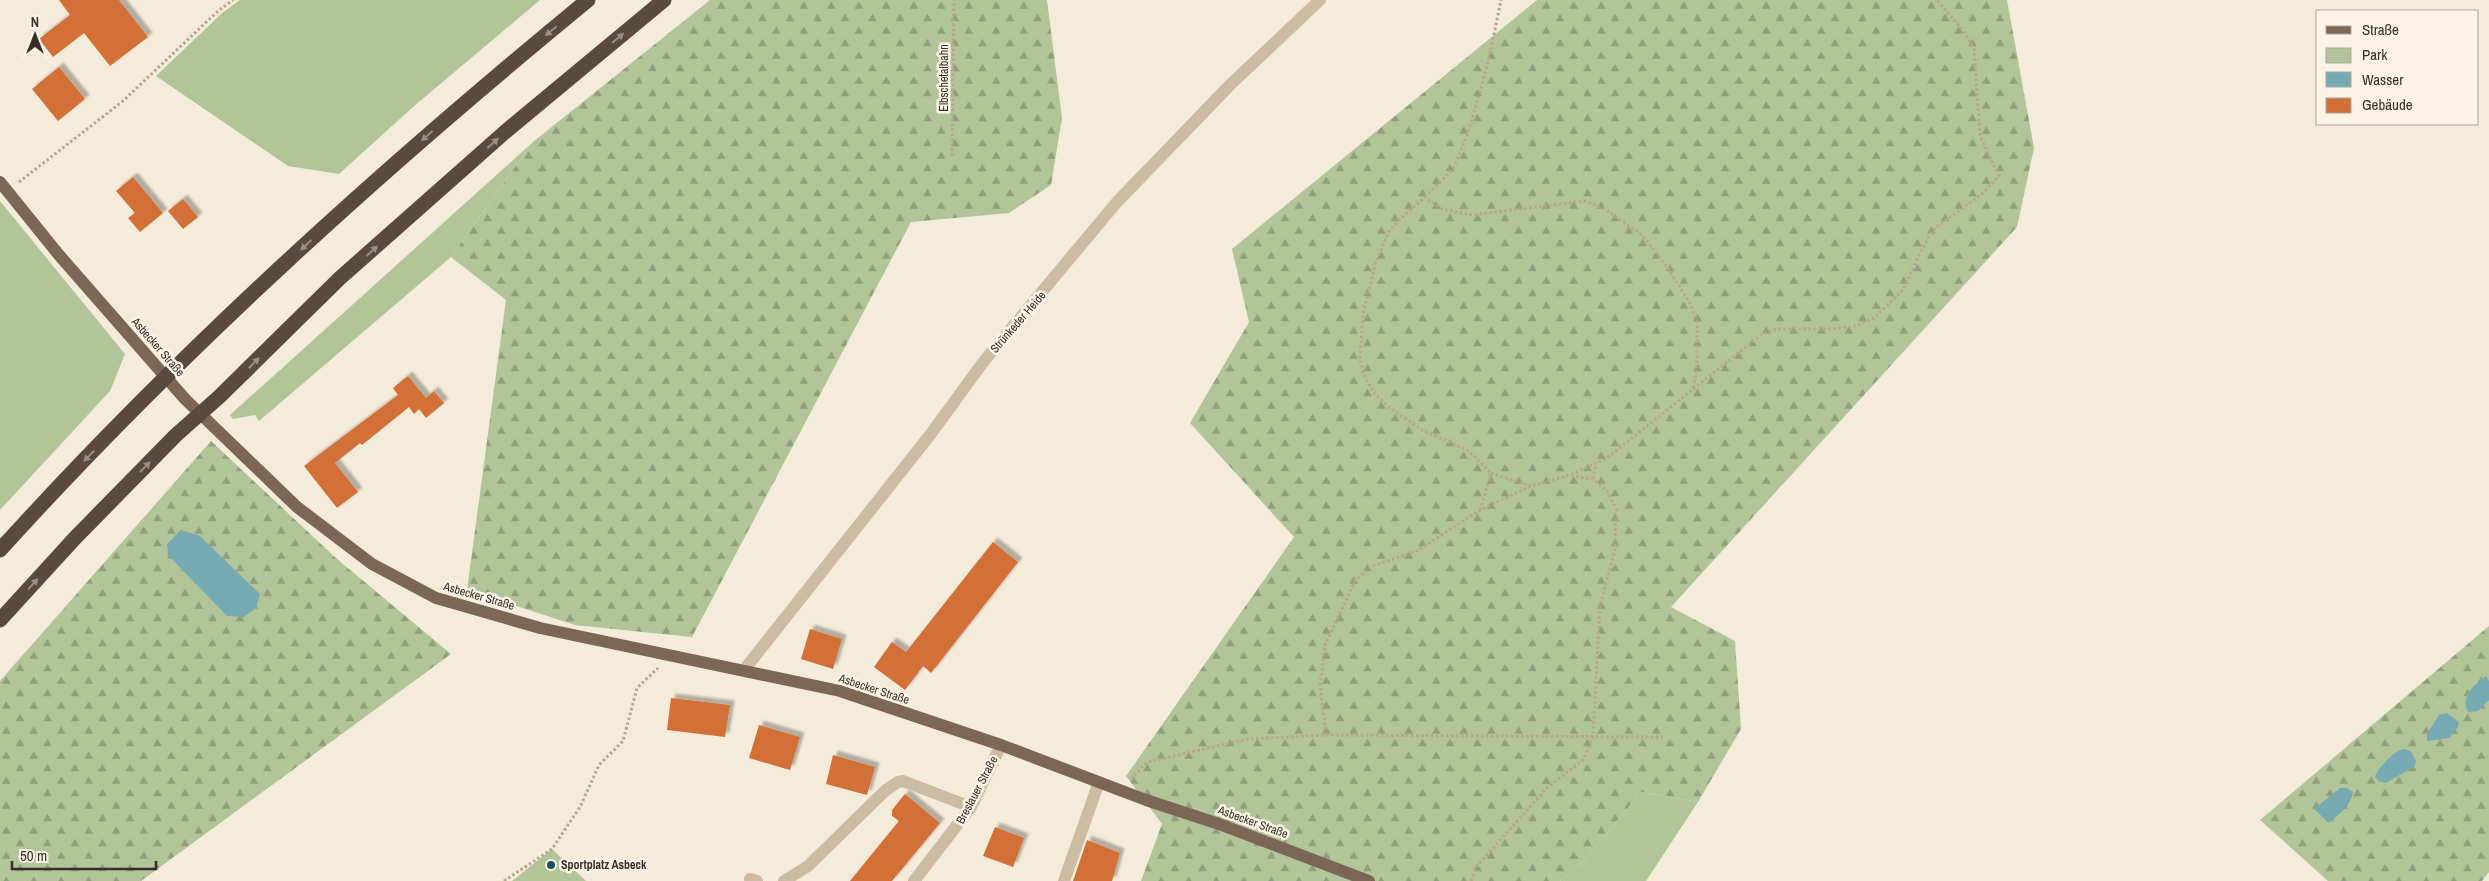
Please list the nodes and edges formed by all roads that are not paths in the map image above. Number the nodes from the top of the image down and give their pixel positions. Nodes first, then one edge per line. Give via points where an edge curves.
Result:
1 (588, 0) edge
2 (664, 0) edge
3 (1320, 0) edge
4 (4, 187) edge
5 (0, 550) edge
6 (0, 620) edge
7 (744, 670) junction
8 (1001, 745) junction
9 (1099, 782) junction
10 (971, 806) junction
11 (784, 881) edge
12 (914, 881) edge
13 (1064, 881) edge
14 (1369, 881) edge

1 -> 5 highway via 478,90 359,195 184,360
6 -> 2 highway via 176,435 348,272 505,132
3 - 7 street, Strünkeder Heide via 1230,85 1117,202 984,361 930,435
4 - 7 main road, Asbecker Straße via 185,399 297,507 372,564 436,598 540,628
7 - 8 main road, Asbecker Straße via 840,691
8 - 9 main road, Asbecker Straße
8 - 10 street, Breslauer Straße
9 - 13 street
9 - 14 main road, Asbecker Straße
10 - 11 street via 910,783 898,782 808,866
10 - 12 street, Breslauer Straße

